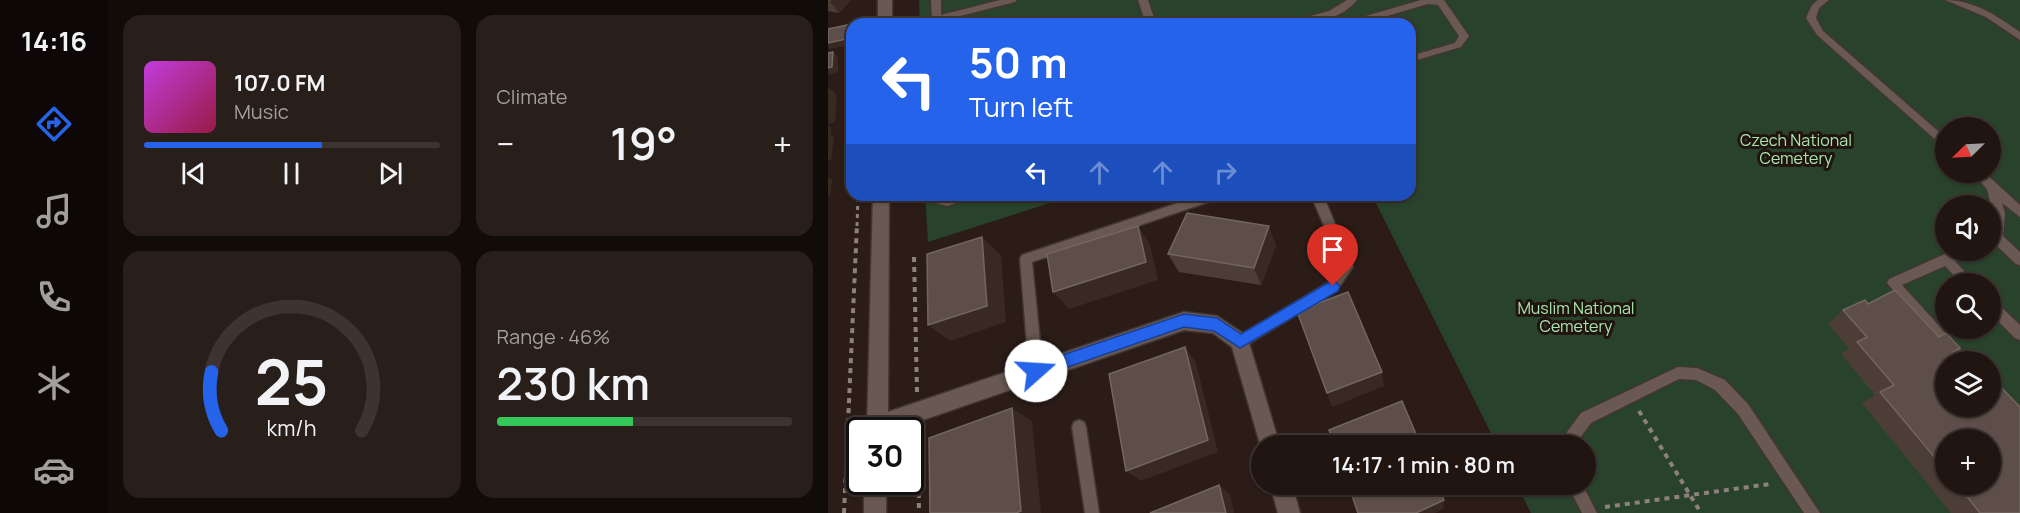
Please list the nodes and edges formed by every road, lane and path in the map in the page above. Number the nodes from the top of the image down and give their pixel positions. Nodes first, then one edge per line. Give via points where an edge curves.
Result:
1 (885, 0) edge
2 (936, 0) edge
3 (1012, 0) edge
4 (1143, 0) edge
5 (1352, 0) edge
6 (1824, 0) edge
7 (1950, 0) edge
8 (885, 18) edge
9 (937, 18) edge
10 (948, 18) edge
11 (1149, 18) edge
12 (1313, 18) edge
13 (1369, 18) edge
14 (2020, 38) edge
15 (1416, 57) edge
16 (1935, 135) edge
17 (1988, 183) edge
18 (1992, 187) junction
19 (1994, 195) edge
20 (858, 201) edge
21 (881, 201) edge
22 (1198, 201) edge
23 (1322, 201) edge
24 (2020, 212) edge
25 (2001, 245) edge
26 (914, 258) dead end
27 (2020, 260) edge
28 (1945, 261) edge
29 (1948, 261) edge
30 (1959, 273) edge
31 (2001, 315) edge
32 (2020, 333) edge
33 (1240, 342) junction
34 (1956, 351) edge
35 (1036, 371) junction
36 (917, 395) dead end
37 (1630, 396) junction
38 (877, 417) edge
39 (908, 417) edge
40 (1079, 427) dead end
41 (1267, 435) edge
42 (1573, 435) edge
43 (1791, 481) junction
44 (875, 495) edge
45 (919, 495) edge
46 (1284, 495) edge
47 (1580, 495) edge
48 (1690, 495) junction
49 (1589, 511) edge
50 (844, 513) edge
51 (875, 513) edge
52 (919, 513) edge
53 (1092, 513) edge
54 (1289, 513) edge
55 (1701, 513) edge
56 (1813, 513) edge

1 - 8 street
2 - 9 lane
3 - 10 lane
4 - 11 lane
5 - 12 lane via 1334,12
6 - 16 lane via 1815,7 1811,18 1821,33
7 - 14 lane via 1989,15
13 - 15 lane via 1428,1 1441,2 1464,36 1458,45
17 - 18 lane
18 - 19 lane
18 - 24 lane
20 - 50 path
21 - 38 street
22 - 35 lane via 1026,259
23 - 33 lane via 1347,267 1333,286
25 - 27 lane
26 - 36 path
28 - 34 lane via 1893,283
29 - 30 lane
31 - 32 lane
33 - 35 street via 1217,324 1184,321
33 - 41 street
35 - 39 street
37 - 42 lane via 1586,418
37 - 43 lane via 1678,373 1697,374 1720,385 1743,409
37 - 48 path
40 - 53 lane
43 - 48 path
43 - 56 lane
44 - 51 street
45 - 52 path
46 - 54 street
47 - 49 lane
48 - 49 path
48 - 55 path

